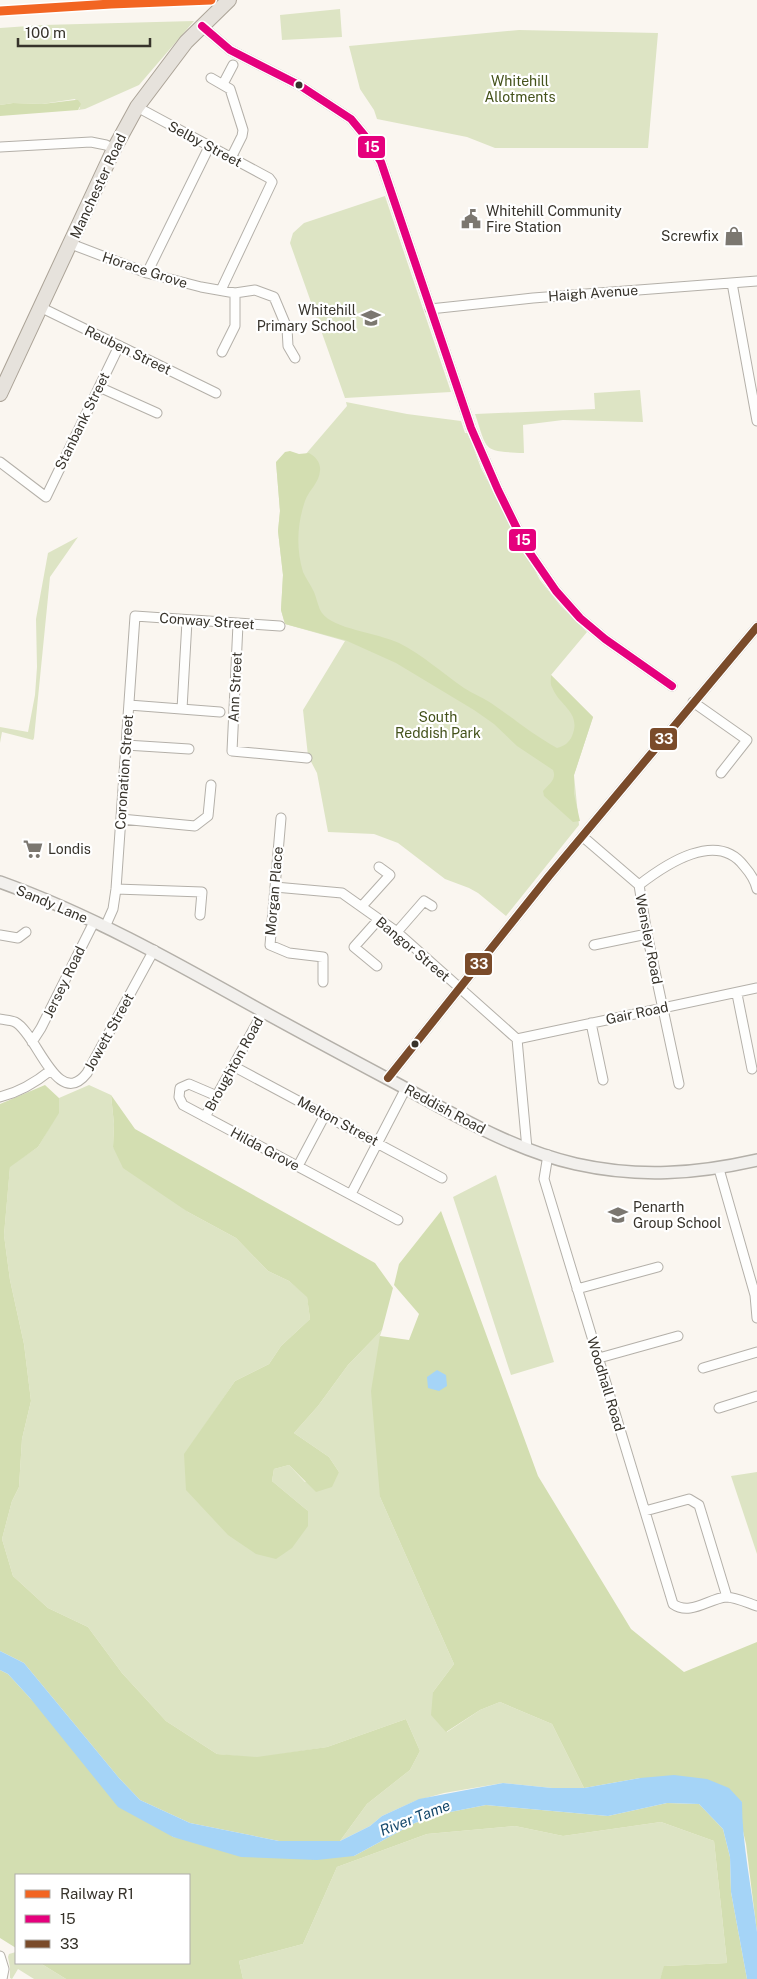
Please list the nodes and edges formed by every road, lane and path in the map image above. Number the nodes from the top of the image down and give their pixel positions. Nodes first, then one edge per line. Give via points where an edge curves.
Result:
1 (229, 0) edge
2 (206, 21) junction
3 (233, 66) dead end
4 (211, 78) dead end
5 (223, 84) junction
6 (137, 107) junction
7 (209, 147) junction
8 (0, 148) edge
9 (114, 149) junction
10 (231, 158) junction
11 (71, 244) junction
12 (147, 273) junction
13 (757, 281) edge
14 (732, 283) junction
15 (221, 290) junction
16 (235, 293) junction
17 (40, 307) junction
18 (430, 309) junction
19 (119, 346) junction
20 (222, 352) dead end
21 (295, 358) dead end
22 (99, 387) junction
23 (216, 393) dead end
24 (0, 394) edge
25 (157, 413) dead end
26 (757, 421) edge
27 (0, 462) edge
28 (135, 616) joint
29 (186, 621) junction
30 (238, 624) junction
31 (280, 626) dead end
32 (757, 627) edge
33 (672, 686) dead end
34 (693, 702) junction
35 (129, 705) junction
36 (182, 709) junction
37 (220, 712) dead end
38 (126, 745) junction
39 (189, 749) dead end
40 (307, 758) dead end
41 (721, 774) dead end
42 (211, 785) dead end
43 (281, 818) dead end
44 (121, 820) junction
45 (582, 836) junction
46 (379, 867) dead end
47 (0, 882) edge
48 (639, 885) junction
49 (275, 887) junction
50 (116, 889) junction
51 (757, 889) edge
52 (362, 906) junction
53 (432, 906) dead end
54 (200, 915) dead end
55 (379, 919) junction
56 (99, 924) junction
57 (26, 932) dead end
58 (397, 932) junction
59 (647, 934) junction
60 (0, 935) edge
61 (594, 946) dead end
62 (154, 950) junction
63 (377, 966) dead end
64 (322, 982) dead end
65 (459, 988) junction
66 (757, 988) edge
67 (736, 994) junction
68 (663, 1007) junction
69 (263, 1012) junction
70 (0, 1020) edge
71 (591, 1023) junction
72 (517, 1039) junction
73 (32, 1042) junction
74 (234, 1066) junction
75 (752, 1069) dead end
76 (51, 1070) junction
77 (388, 1078) junction
78 (603, 1080) dead end
79 (679, 1084) dead end
80 (406, 1088) junction
81 (217, 1096) junction
82 (0, 1097) edge
83 (325, 1115) junction
84 (205, 1117) junction
85 (377, 1143) junction
86 (527, 1149) junction
87 (548, 1156) junction
88 (757, 1160) edge
89 (298, 1166) junction
90 (719, 1169) junction
91 (442, 1178) dead end
92 (351, 1194) junction
93 (398, 1220) dead end
94 (658, 1267) dead end
95 (577, 1289) junction
96 (757, 1318) edge
97 (678, 1336) dead end
98 (757, 1352) edge
99 (598, 1358) junction
100 (703, 1368) dead end
101 (757, 1396) edge
102 (719, 1408) dead end
103 (645, 1511) junction
104 (727, 1597) junction
105 (757, 1606) edge
106 (0, 1956) edge
107 (2, 1979) edge

1 - 2 main road, Manchester Road
2 - 6 main road, Manchester Road
2 - 18 street via 230,50 299,84 351,119 365,136 381,162
3 - 5 street
4 - 5 street
5 - 10 street via 232,92 243,127
6 - 7 street, Selby Street
6 - 9 main road, Manchester Road
7 - 10 street, Selby Street
7 - 12 street
8 - 9 street via 91,142
9 - 11 main road, Manchester Road
10 - 15 street, Selby Street via 272,182
11 - 12 street, Horace Grove
11 - 17 main road, Manchester Road
12 - 15 street, Horace Grove
13 - 14 street, Haigh Avenue
14 - 18 street, Haigh Avenue
14 - 26 street
15 - 16 street, Horace Grove
16 - 20 street via 235,326
16 - 21 street, Horace Grove via 256,290 274,298 288,328 288,346
17 - 19 street, Reuben Street
17 - 24 main road, Manchester Road
18 - 33 street via 471,428 527,549 556,591 580,618
19 - 22 street, Stanbank Street
19 - 23 street, Reuben Street
22 - 25 street
22 - 27 street, Stanbank Street via 46,497
28 - 29 street, Conway Street
28 - 35 street, Coronation Street
29 - 30 street, Conway Street
29 - 36 street
30 - 31 street, Conway Street
30 - 40 street, Ann Street via 232,751
32 - 34 street
34 - 41 street via 747,740
34 - 45 street
35 - 36 street
35 - 38 street, Coronation Street
36 - 37 street
38 - 39 street
38 - 44 street, Coronation Street
42 - 44 street via 208,816 195,826
43 - 49 street, Morgan Place
44 - 50 street, Coronation Street
45 - 48 street, Wensley Road
45 - 65 street
46 - 52 street via 390,875
47 - 56 main road, Sandy Lane
48 - 51 street via 678,860 712,850 729,852 742,863 755,879
48 - 59 street, Wensley Road
49 - 52 street, Bangor Street via 342,893
49 - 64 street, Morgan Place via 270,945 289,953 323,957
50 - 54 street via 202,892
50 - 56 street, Coronation Street via 112,909
52 - 55 street, Bangor Street
53 - 58 street via 424,901
55 - 58 street, Bangor Street
55 - 63 street via 354,947
56 - 62 main road, Reddish Road
56 - 73 street, Jersey Road
57 - 60 street via 18,938
58 - 65 street, Bangor Street
59 - 61 street
59 - 68 street, Wensley Road
62 - 69 main road, Reddish Road
62 - 76 street, Jowett Street via 81,1081 64,1083
65 - 72 street, Bangor Street
65 - 77 street
66 - 67 street, Gair Road
67 - 68 street, Gair Road
67 - 75 street
68 - 71 street, Gair Road
68 - 79 street, Wensley Road
69 - 74 street, Broughton Road
69 - 77 main road, Reddish Road
70 - 73 street via 15,1022
71 - 72 street, Gair Road
71 - 78 street
72 - 86 street
73 - 76 street
74 - 81 street, Broughton Road
74 - 83 street, Melton Street
76 - 82 street via 28,1087
77 - 80 main road, Reddish Road
80 - 85 street
80 - 86 main road, Reddish Road via 513,1145
81 - 84 street, Broughton Road
81 - 84 street, Hilda Grove via 189,1084 180,1088 178,1097 183,1105
83 - 85 street, Melton Street
83 - 89 street
84 - 89 street, Hilda Grove
85 - 91 street, Melton Street
85 - 92 street
86 - 87 main road, Reddish Road
87 - 90 main road, Reddish Road via 615,1171 664,1174
87 - 95 street, Woodhall Road via 544,1180
88 - 90 main road, Reddish Road
89 - 92 street, Hilda Grove
90 - 96 street via 755,1295
92 - 93 street, Hilda Grove
94 - 95 street
95 - 99 street, Woodhall Road
97 - 99 street
98 - 100 street
99 - 103 street, Woodhall Road
101 - 102 street
103 - 104 street via 689,1499 699,1505
103 - 104 street, Woodhall Road via 673,1604 680,1609 689,1608
104 - 105 street
106 - 107 street via 4,1969

